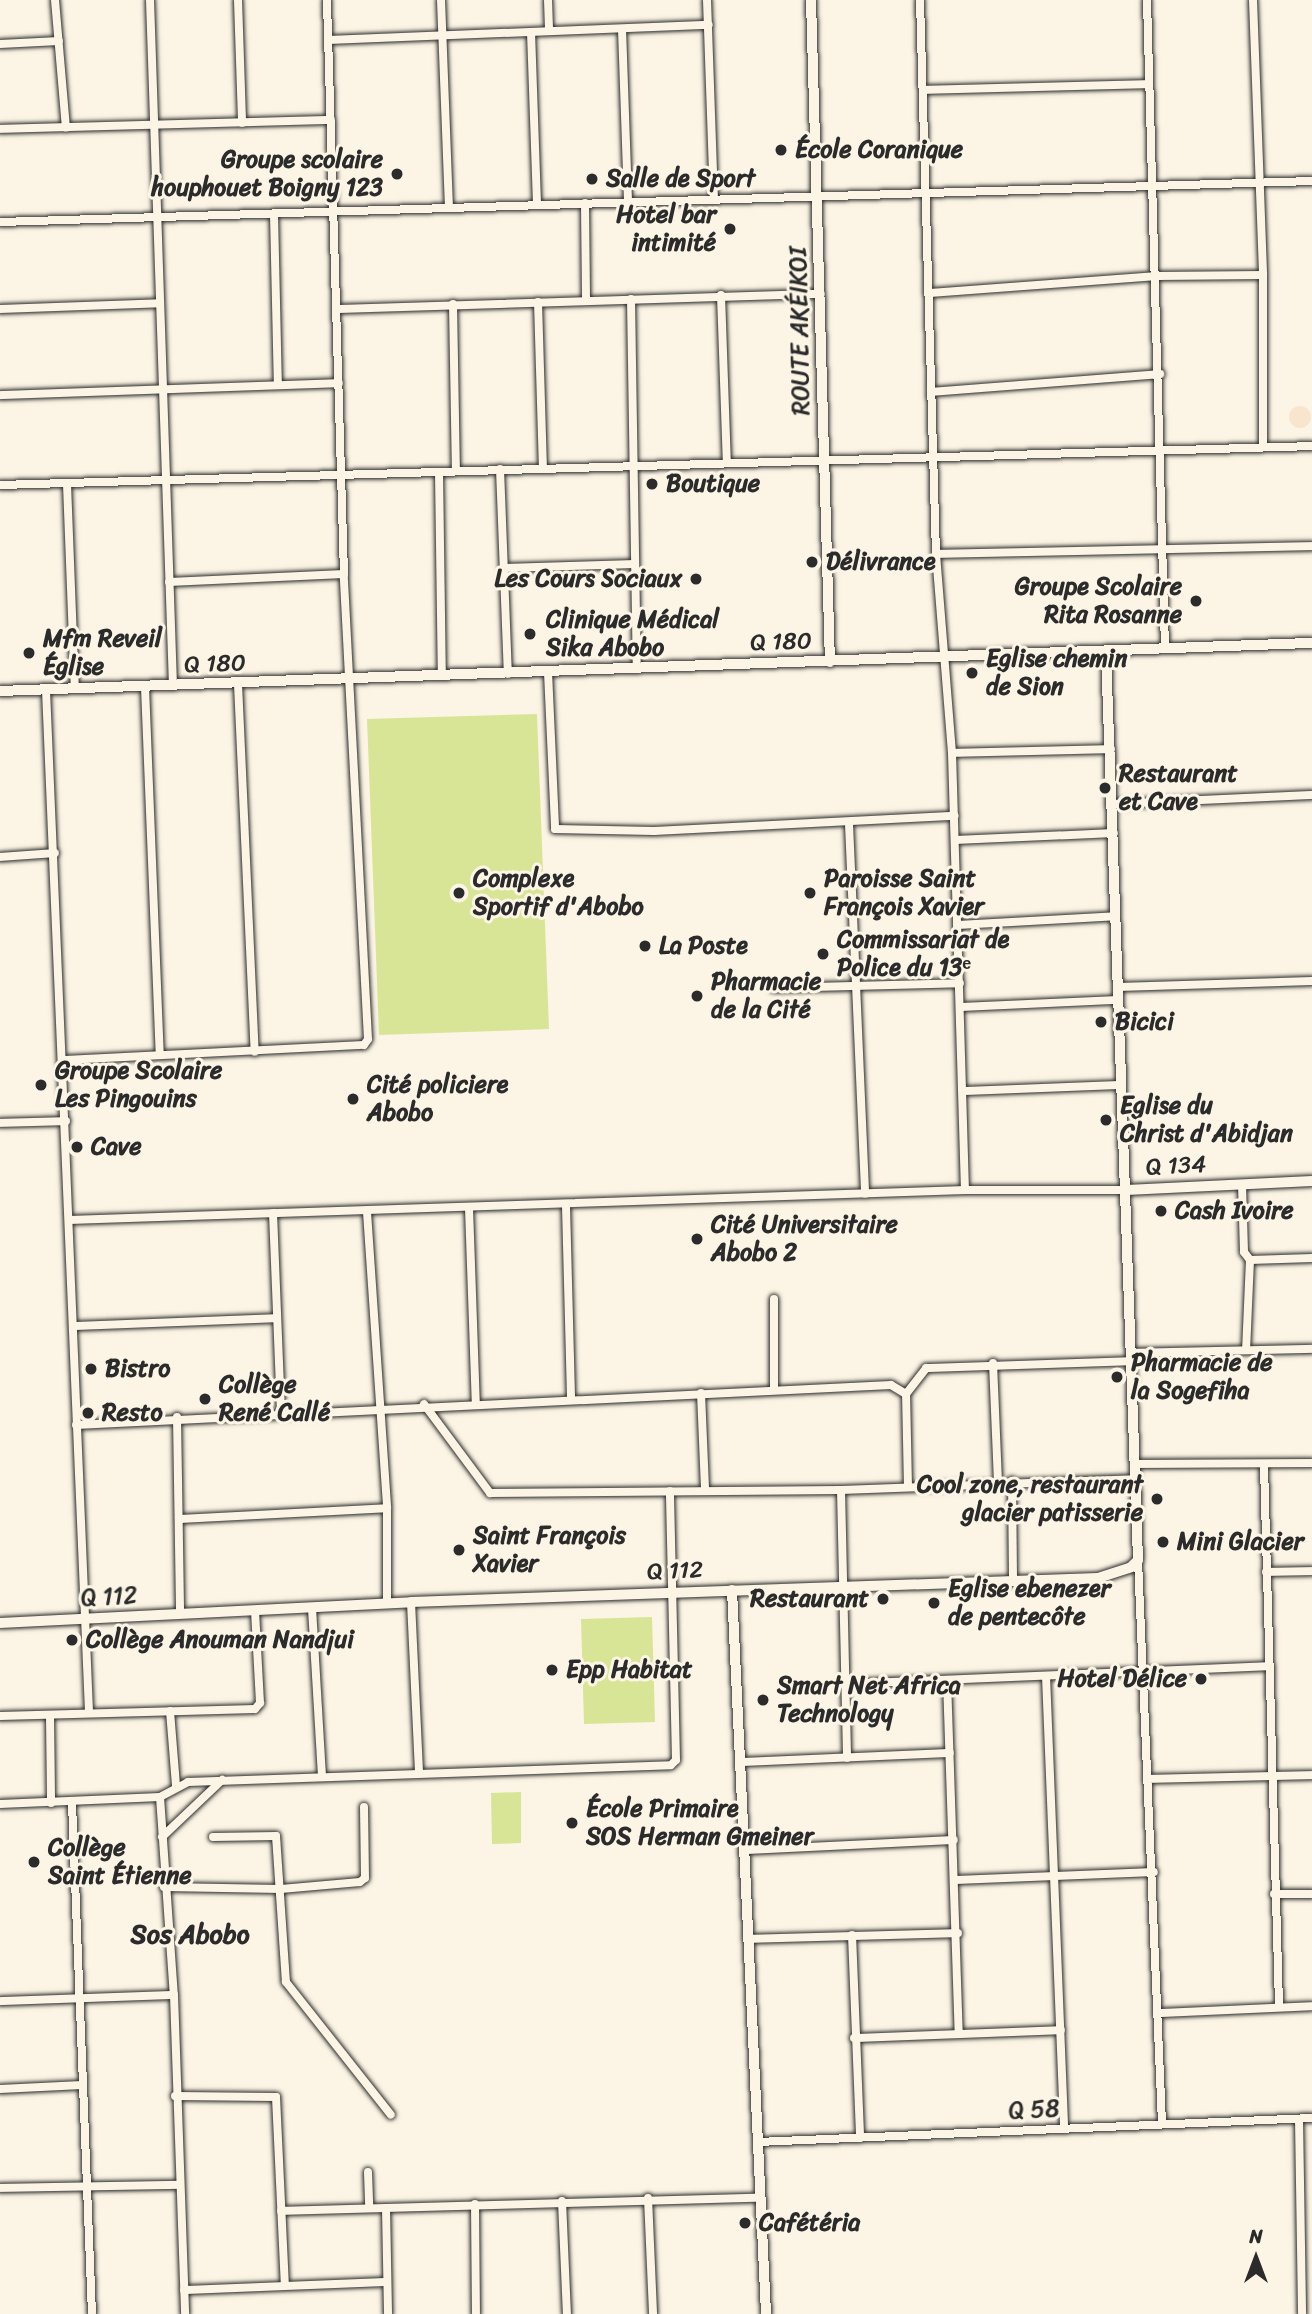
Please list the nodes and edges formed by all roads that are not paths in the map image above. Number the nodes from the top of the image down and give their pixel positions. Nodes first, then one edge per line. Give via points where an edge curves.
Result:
1 (55, 0) edge
2 (150, 0) edge
3 (238, 0) edge
4 (327, 0) edge
5 (441, 0) edge
6 (548, 0) edge
7 (708, 0) edge
8 (811, 0) edge
9 (920, 0) edge
10 (1147, 0) edge
11 (1253, 0) edge
12 (709, 26) junction
13 (622, 29) junction
14 (549, 31) junction
15 (531, 32) junction
16 (442, 35) junction
17 (328, 40) junction
18 (59, 41) junction
19 (0, 44) edge
20 (1149, 84) junction
21 (923, 90) junction
22 (331, 120) junction
23 (242, 123) junction
24 (154, 125) junction
25 (66, 128) junction
26 (0, 129) edge
27 (1312, 181) edge
28 (1260, 183) junction
29 (1152, 184) junction
30 (925, 193) junction
31 (818, 198) junction
32 (714, 200) junction
33 (628, 201) junction
34 (585, 202) junction
35 (537, 205) junction
36 (449, 208) junction
37 (335, 213) junction
38 (274, 214) junction
39 (157, 218) junction
40 (0, 222) edge
41 (1263, 275) junction
42 (1157, 276) junction
43 (930, 293) junction
44 (821, 294) junction
45 (721, 295) junction
46 (631, 299) junction
47 (586, 300) junction
48 (538, 302) junction
49 (160, 303) junction
50 (453, 304) junction
51 (0, 309) edge
52 (339, 309) junction
53 (1160, 373) junction
54 (339, 383) junction
55 (278, 384) junction
56 (163, 388) junction
57 (931, 392) junction
58 (0, 394) edge
59 (1263, 446) junction
60 (1312, 446) edge
61 (1161, 447) junction
62 (933, 458) junction
63 (824, 460) junction
64 (727, 463) junction
65 (636, 465) junction
66 (544, 468) junction
67 (500, 469) junction
68 (456, 471) junction
69 (439, 472) junction
70 (342, 475) junction
71 (166, 482) junction
72 (67, 484) junction
73 (0, 485) edge
74 (1161, 547) junction
75 (1312, 547) edge
76 (936, 554) junction
77 (635, 564) junction
78 (504, 568) junction
79 (344, 574) junction
80 (169, 582) junction
81 (1312, 643) edge
82 (1165, 648) junction
83 (1106, 651) junction
84 (944, 657) junction
85 (830, 662) junction
86 (637, 668) junction
87 (548, 672) junction
88 (508, 674) junction
89 (442, 676) junction
90 (349, 680) junction
91 (238, 684) junction
92 (173, 686) junction
93 (145, 687) junction
94 (75, 689) junction
95 (46, 690) junction
96 (0, 691) edge
97 (1111, 749) junction
98 (952, 753) junction
99 (1312, 795) edge
100 (1112, 804) junction
101 (954, 816) junction
102 (849, 824) junction
103 (1114, 833) junction
104 (956, 840) junction
105 (55, 853) junction
106 (0, 857) edge
107 (1116, 916) junction
108 (957, 925) junction
109 (1312, 981) edge
110 (960, 983) junction
111 (855, 985) junction
112 (1118, 987) junction
113 (774, 988) dead end
114 (1118, 1000) junction
115 (961, 1007) junction
116 (255, 1052) junction
117 (160, 1055) junction
118 (65, 1060) junction
119 (1121, 1085) junction
120 (963, 1091) junction
121 (66, 1121) junction
122 (0, 1123) edge
123 (1312, 1181) edge
124 (1241, 1184) junction
125 (965, 1190) junction
126 (1126, 1190) junction
127 (865, 1194) junction
128 (566, 1206) junction
129 (468, 1208) junction
130 (367, 1212) junction
131 (273, 1213) junction
132 (69, 1220) junction
133 (1312, 1258) edge
134 (1250, 1260) junction
135 (774, 1299) dead end
136 (277, 1318) junction
137 (73, 1326) junction
138 (1312, 1349) edge
139 (1246, 1350) junction
140 (1131, 1357) junction
141 (993, 1363) junction
142 (774, 1390) junction
143 (701, 1394) junction
144 (906, 1394) junction
145 (570, 1398) junction
146 (424, 1404) junction
147 (476, 1404) junction
148 (380, 1410) junction
149 (281, 1414) junction
150 (177, 1418) junction
151 (76, 1425) junction
152 (1312, 1463) edge
153 (1135, 1464) junction
154 (1264, 1465) junction
155 (1135, 1479) junction
156 (1012, 1481) junction
157 (998, 1482) junction
158 (908, 1487) junction
159 (705, 1489) junction
160 (841, 1490) junction
161 (670, 1491) junction
162 (387, 1508) junction
163 (179, 1519) junction
164 (1138, 1560) junction
165 (1312, 1571) edge
166 (1266, 1572) junction
167 (1013, 1581) junction
168 (843, 1587) junction
169 (732, 1590) junction
170 (673, 1592) junction
171 (411, 1602) junction
172 (387, 1604) junction
173 (312, 1608) junction
174 (255, 1611) junction
175 (180, 1614) junction
176 (88, 1619) junction
177 (0, 1623) edge
178 (1269, 1666) junction
179 (1143, 1670) junction
180 (1045, 1676) junction
181 (947, 1680) junction
182 (843, 1684) junction
183 (170, 1711) junction
184 (89, 1713) junction
185 (50, 1715) junction
186 (0, 1716) edge
187 (950, 1753) junction
188 (847, 1758) junction
189 (741, 1762) junction
190 (419, 1772) junction
191 (1312, 1774) edge
192 (1273, 1776) junction
193 (322, 1777) junction
194 (1149, 1779) junction
195 (222, 1780) junction
196 (176, 1786) junction
197 (160, 1797) junction
198 (51, 1803) junction
199 (72, 1803) junction
200 (0, 1804) edge
201 (364, 1807) dead end
202 (162, 1837) junction
203 (213, 1838) dead end
204 (954, 1840) junction
205 (746, 1850) junction
206 (1154, 1872) junction
207 (1056, 1877) junction
208 (956, 1880) junction
209 (164, 1887) junction
210 (281, 1889) junction
211 (1274, 1894) junction
212 (1312, 1894) edge
213 (958, 1933) junction
214 (852, 1935) junction
215 (748, 1939) junction
216 (173, 1996) junction
217 (77, 1999) junction
218 (0, 2001) edge
219 (1312, 2006) edge
220 (1279, 2007) junction
221 (1160, 2013) junction
222 (1061, 2030) junction
223 (959, 2034) junction
224 (854, 2038) junction
225 (82, 2085) junction
226 (0, 2089) edge
227 (175, 2096) junction
228 (391, 2115) dead end
229 (1312, 2118) edge
230 (1298, 2119) junction
231 (1161, 2123) junction
232 (1064, 2128) junction
233 (860, 2138) junction
234 (758, 2142) junction
235 (368, 2172) dead end
236 (178, 2185) junction
237 (88, 2187) junction
238 (0, 2188) edge
239 (648, 2198) junction
240 (760, 2198) junction
241 (562, 2200) junction
242 (475, 2204) junction
243 (369, 2208) junction
244 (386, 2208) junction
245 (281, 2211) junction
246 (1307, 2217) edge
247 (387, 2283) junction
248 (285, 2285) junction
249 (184, 2290) junction
250 (92, 2314) edge
251 (185, 2314) edge
252 (388, 2314) edge
253 (476, 2314) edge
254 (567, 2314) edge
255 (653, 2314) edge
256 (766, 2314) edge
257 (1302, 2314) edge

1 - 18 street
2 - 24 street
3 - 23 street
4 - 17 street
5 - 16 street
6 - 14 street
7 - 12 street
8 - 31 street, ROUTE AKÉIKOI
9 - 21 street
10 - 20 street
11 - 28 street
12 - 13 street
12 - 32 street
13 - 14 street
13 - 33 street
14 - 15 street
15 - 16 street
15 - 35 street
16 - 17 street
16 - 36 street
17 - 22 street
18 - 19 street
18 - 25 street
20 - 21 street
20 - 29 street
21 - 30 street
22 - 23 street
22 - 37 street
23 - 24 street
24 - 25 street
24 - 39 street
25 - 26 street
27 - 28 street
28 - 29 street
28 - 41 street
29 - 30 street
29 - 42 street
30 - 31 street
30 - 43 street
31 - 32 street
31 - 44 street, ROUTE AKÉIKOI
32 - 33 street
33 - 34 street
34 - 35 street
34 - 47 street
35 - 36 street
36 - 37 street
37 - 38 street
37 - 52 street
38 - 39 street
38 - 55 street
39 - 40 street
39 - 49 street
41 - 42 street
41 - 59 street
42 - 43 street
42 - 53 street
43 - 57 street
44 - 45 street
44 - 63 street, ROUTE AKÉIKOI
45 - 46 street
45 - 64 street
46 - 47 street
46 - 65 street
47 - 48 street
48 - 50 street
48 - 66 street
49 - 51 street
49 - 56 street
50 - 52 street
50 - 68 street
52 - 54 street
53 - 57 street
53 - 61 street
54 - 55 street
54 - 70 street
55 - 56 street
56 - 58 street
56 - 71 street
57 - 62 street
59 - 60 street
59 - 61 street
61 - 62 street
61 - 74 street
62 - 63 street
62 - 76 street
63 - 64 street
63 - 85 street, ROUTE AKÉIKOI
64 - 65 street
65 - 66 street
65 - 77 street
66 - 67 street
67 - 68 street
67 - 78 street
68 - 69 street
69 - 70 street
69 - 89 street
70 - 71 street
70 - 79 street
71 - 72 street
71 - 80 street
72 - 73 street
72 - 94 street
74 - 75 street
74 - 76 street
74 - 82 street
76 - 84 street
77 - 78 street
77 - 86 street
78 - 88 street
79 - 80 street
79 - 90 street
80 - 92 street
81 - 82 street, Q 180
82 - 83 street, Q 180
83 - 84 street, Q 180
83 - 97 street
84 - 85 street, Q 180
84 - 98 street
85 - 86 street, Q 180
86 - 87 street, Q 180
87 - 88 street, Q 180
87 - 102 street via 555,829 654,831
88 - 89 street, Q 180
89 - 90 street, Q 180
90 - 91 street, Q 180
90 - 116 street via 368,1039 364,1045
91 - 92 street, Q 180
91 - 116 street
92 - 93 street, Q 180
93 - 94 street, Q 180
93 - 117 street
94 - 95 street, Q 180
95 - 96 street, Q 180
95 - 105 street
97 - 98 street
97 - 100 street
98 - 101 street
99 - 100 street
100 - 103 street
101 - 102 street
101 - 104 street
102 - 111 street
103 - 104 street
103 - 107 street
104 - 108 street
105 - 106 street
105 - 118 street
107 - 108 street
107 - 112 street
108 - 110 street
109 - 112 street
110 - 111 street
110 - 115 street
111 - 113 street
111 - 127 street
112 - 114 street
114 - 115 street
114 - 119 street
115 - 120 street
116 - 117 street
117 - 118 street
118 - 121 street
119 - 120 street
119 - 126 street
120 - 125 street
121 - 122 street
121 - 132 street
123 - 124 street, Q 134
124 - 126 street, Q 134
124 - 134 street via 1244,1252
125 - 126 street
125 - 127 street
126 - 140 street
127 - 128 street
128 - 129 street
128 - 145 street
129 - 130 street
129 - 147 street
130 - 131 street
130 - 148 street
131 - 132 street
131 - 136 street
132 - 137 street
133 - 134 street
134 - 139 street
135 - 142 street
136 - 137 street
136 - 149 street
137 - 151 street
138 - 139 street
139 - 140 street
140 - 141 street
140 - 153 street
141 - 144 street via 926,1368
141 - 157 street
142 - 143 street
142 - 144 street via 891,1385
143 - 145 street
143 - 159 street
144 - 158 street
145 - 147 street
146 - 147 street
146 - 148 street
146 - 161 street via 490,1493
148 - 149 street
148 - 162 street
149 - 150 street
150 - 151 street
150 - 163 street
151 - 176 street
152 - 154 street
153 - 154 street
153 - 155 street
154 - 166 street
155 - 156 street
155 - 164 street
156 - 157 street
156 - 167 street
157 - 158 street
158 - 160 street
159 - 160 street
159 - 161 street
160 - 168 street
161 - 170 street
162 - 163 street
162 - 172 street
163 - 175 street
164 - 167 street, Q 112 via 1110,1577
164 - 179 street
165 - 166 street
166 - 178 street
167 - 168 street, Q 112
168 - 169 street, Q 112
168 - 182 street
169 - 170 street, Q 112
169 - 189 street
170 - 171 street, Q 112
170 - 190 street via 674,1763
171 - 172 street, Q 112
171 - 190 street
172 - 173 street, Q 112
173 - 174 street, Q 112
173 - 193 street
174 - 175 street, Q 112
174 - 183 street via 258,1707
175 - 176 street, Q 112
176 - 177 street, Q 112
176 - 184 street
178 - 179 street
178 - 192 street
179 - 180 street
179 - 194 street
180 - 181 street
180 - 207 street
181 - 182 street
181 - 187 street
182 - 188 street
183 - 184 street
183 - 196 street
184 - 185 street
185 - 186 street
185 - 198 street
187 - 188 street
187 - 204 street
188 - 189 street
189 - 205 street
190 - 193 street
191 - 192 street
192 - 194 street
192 - 211 street
193 - 195 street
194 - 206 street
195 - 196 street
195 - 202 street
196 - 197 street
197 - 199 street
197 - 202 street
198 - 199 street
198 - 200 street
199 - 217 street
201 - 210 street via 365,1878
202 - 209 street
203 - 210 street via 276,1836
204 - 205 street
204 - 208 street
205 - 215 street
206 - 207 street
206 - 221 street
207 - 208 street
207 - 222 street
208 - 213 street
209 - 210 street
209 - 216 street
210 - 228 street via 286,1982
211 - 212 street
211 - 220 street
213 - 214 street
213 - 223 street
214 - 215 street
214 - 224 street
215 - 234 street
216 - 217 street
216 - 227 street
217 - 218 street
217 - 225 street
219 - 220 street
220 - 221 street
221 - 231 street
222 - 223 street
222 - 232 street
223 - 224 street
224 - 233 street
225 - 226 street
225 - 237 street
227 - 236 street
227 - 245 street via 275,2097
229 - 230 street, Q 58
230 - 231 street, Q 58
230 - 246 street
231 - 232 street, Q 58
232 - 233 street, Q 58
233 - 234 street, Q 58
234 - 240 street
235 - 243 street
236 - 237 street
236 - 249 street
237 - 238 street
237 - 250 street
239 - 240 street
239 - 241 street
239 - 255 street
240 - 256 street
241 - 242 street
241 - 254 street
242 - 244 street
242 - 253 street
243 - 244 street
243 - 245 street
244 - 247 street
245 - 248 street
246 - 257 street
247 - 248 street
247 - 252 street
248 - 249 street
249 - 251 street

